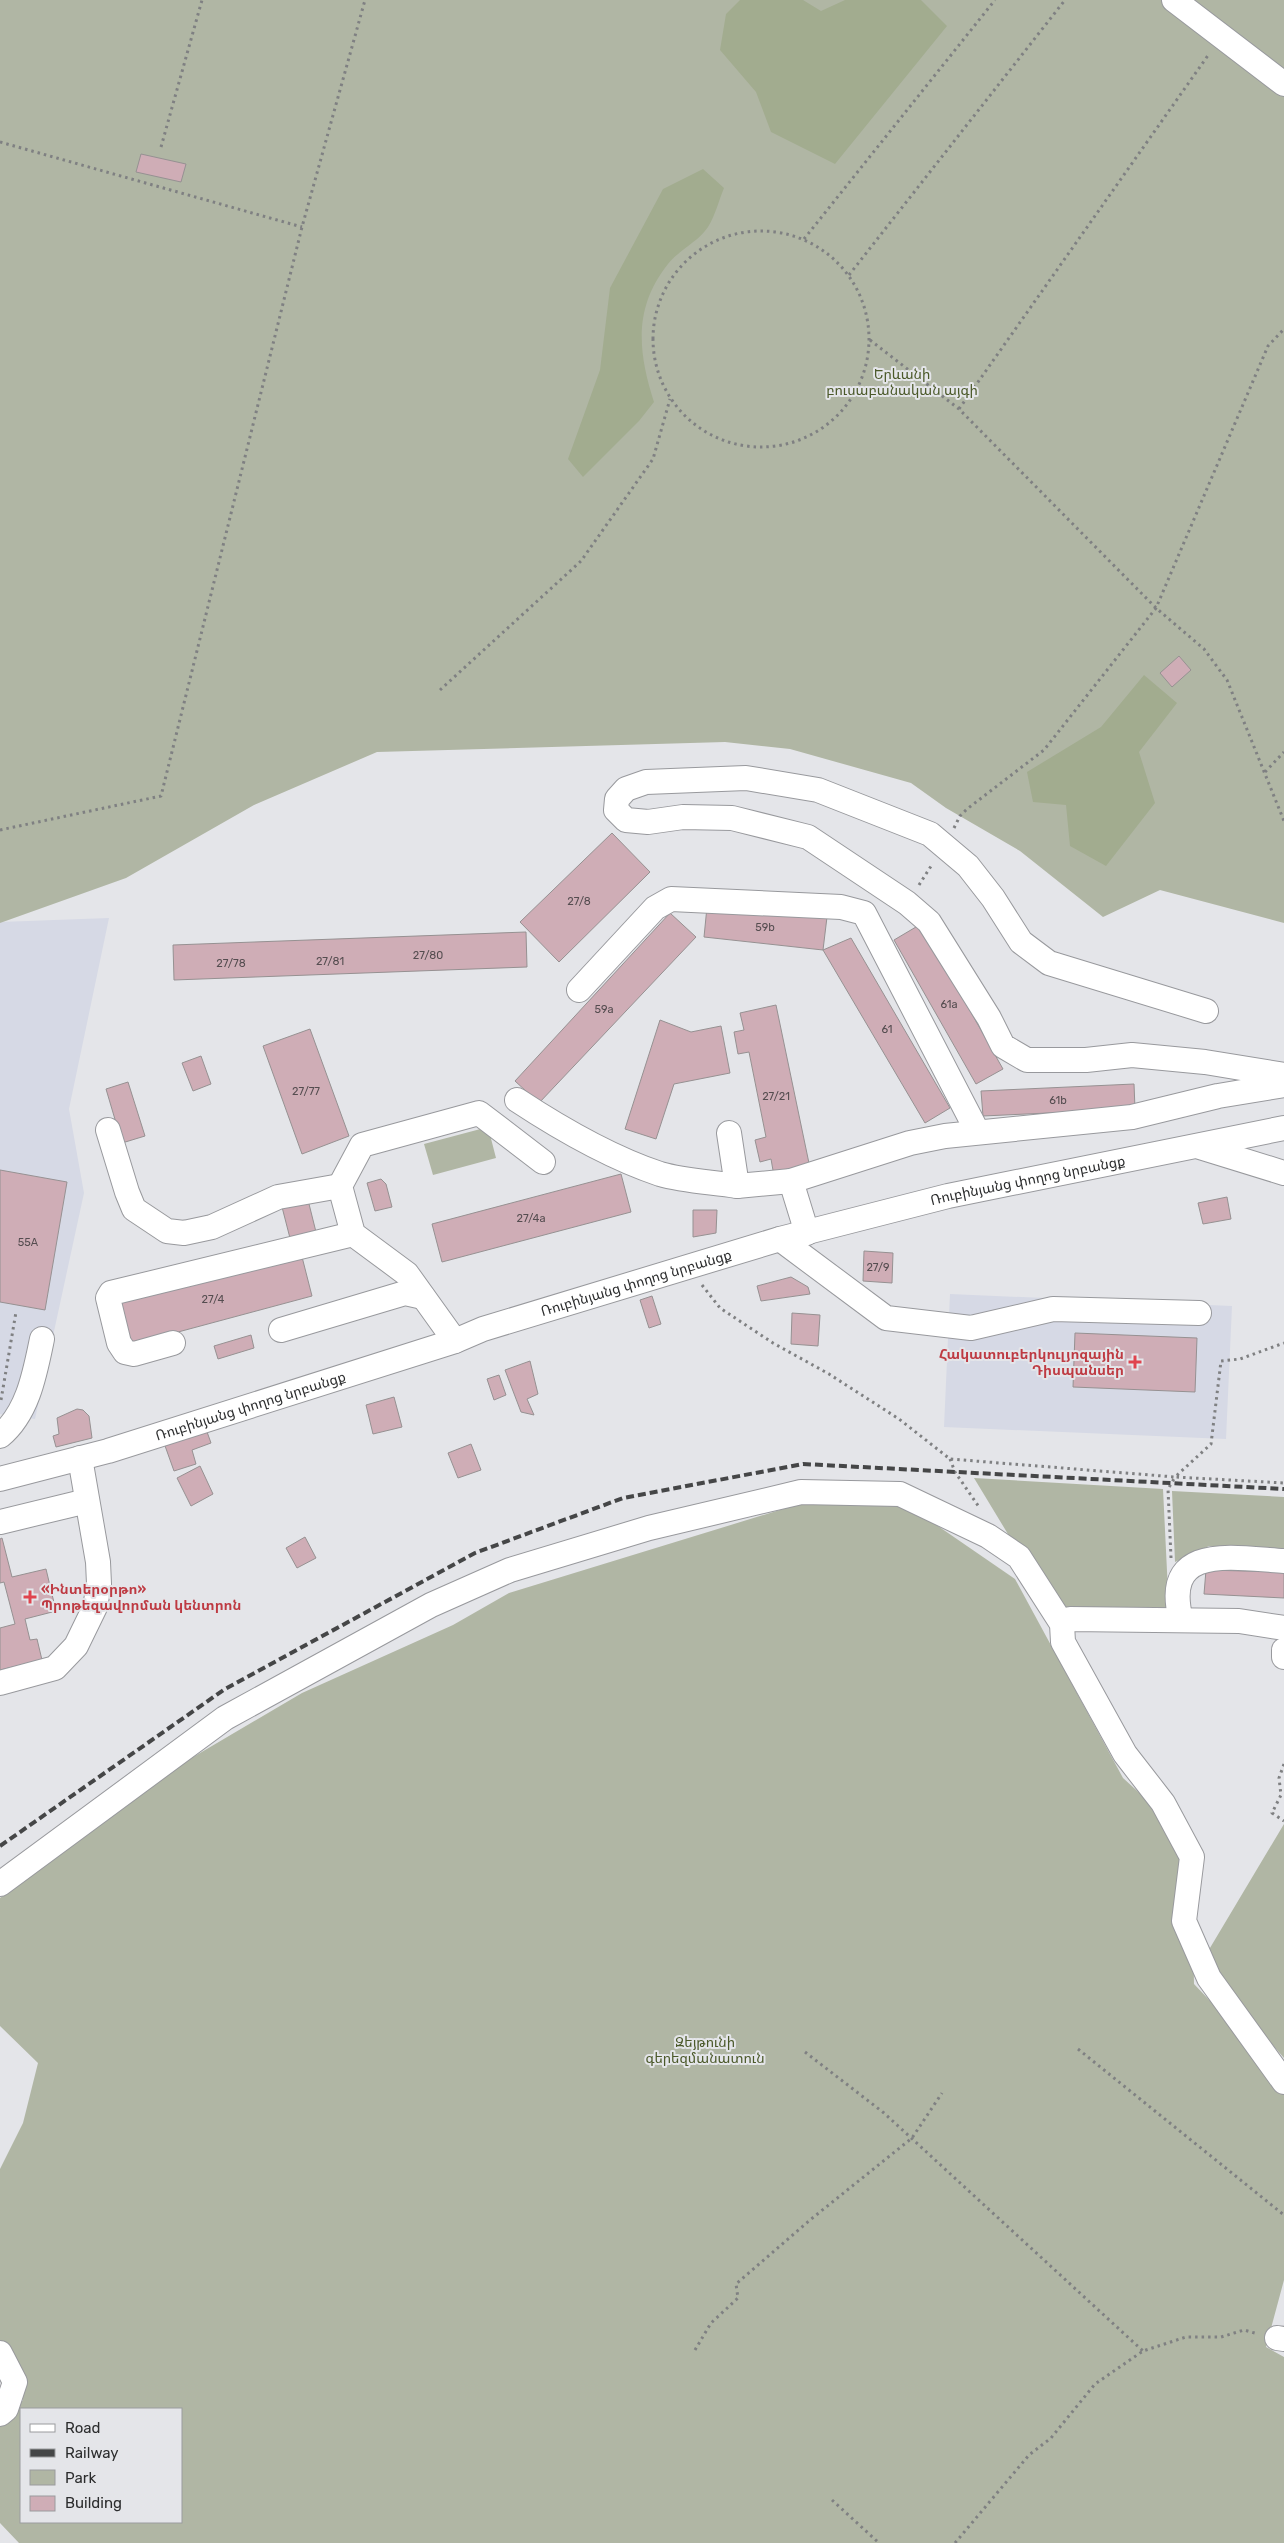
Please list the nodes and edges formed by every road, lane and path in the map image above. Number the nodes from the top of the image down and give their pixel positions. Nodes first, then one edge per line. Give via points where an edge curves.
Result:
1 (202, 0) edge
2 (365, 0) edge
3 (995, 0) edge
4 (1065, 0) edge
5 (1174, 0) edge
6 (1221, 36) junction
7 (1284, 84) edge
8 (0, 142) edge
9 (161, 147) dead end
10 (302, 227) junction
11 (804, 239) junction
12 (849, 275) junction
13 (1284, 329) edge
14 (870, 340) junction
15 (671, 398) junction
16 (959, 409) junction
17 (1156, 608) junction
18 (440, 690) dead end
19 (1284, 752) edge
20 (1266, 772) junction
21 (1284, 821) edge
22 (0, 830) edge
23 (945, 846) junction
24 (908, 902) junction
25 (579, 990) dead end
26 (1206, 1011) dead end
27 (1284, 1075) edge
28 (1284, 1084) edge
29 (517, 1100) dead end
30 (1284, 1128) edge
31 (108, 1130) dead end
32 (977, 1131) junction
33 (729, 1133) dead end
34 (1200, 1146) junction
35 (544, 1162) dead end
36 (1284, 1174) edge
37 (791, 1181) junction
38 (340, 1186) junction
39 (736, 1186) junction
40 (807, 1233) junction
41 (353, 1234) junction
42 (780, 1239) junction
43 (688, 1268) junction
44 (423, 1297) junction
45 (16, 1312) dead end
46 (1199, 1313) dead end
47 (281, 1330) dead end
48 (42, 1339) dead end
49 (454, 1341) junction
50 (1284, 1342) edge
51 (173, 1343) dead end
52 (0, 1405) edge
53 (0, 1436) edge
54 (80, 1458) junction
55 (950, 1459) junction
56 (1175, 1477) junction
57 (0, 1479) edge
58 (1284, 1483) edge
59 (88, 1501) junction
60 (0, 1522) edge
61 (988, 1536) junction
62 (1284, 1560) edge
63 (1178, 1581) junction
64 (1181, 1620) junction
65 (1062, 1624) junction
66 (1284, 1628) edge
67 (1284, 1650) edge
68 (1284, 1657) edge
69 (0, 1683) edge
70 (1284, 1764) edge
71 (1284, 1821) edge
72 (0, 1884) edge
73 (1078, 2049) dead end
74 (805, 2052) dead end
75 (1284, 2082) edge
76 (942, 2093) dead end
77 (912, 2138) junction
78 (1284, 2215) edge
79 (1280, 2339) edge
80 (695, 2350) dead end
81 (1143, 2351) junction
82 (0, 2353) edge
83 (0, 2414) edge
84 (832, 2500) dead end
85 (879, 2543) edge
86 (955, 2543) edge

1 - 9 path
2 - 10 path
3 - 11 path
4 - 12 path
5 - 6 street
6 - 7 street
6 - 16 path
8 - 10 path
10 - 22 path via 161,796
11 - 12 path via 829,254
11 - 15 path via 770,230 736,233 704,246 678,269 661,299 653,332 657,366
12 - 14 path via 864,306
13 - 17 path via 1268,346
14 - 15 path via 864,374 848,404 822,428 791,443 758,448 724,441 694,424
14 - 16 path
15 - 18 path via 654,459 581,561
16 - 17 path
17 - 20 path via 1204,649 1227,680
17 - 23 path via 1044,750 960,816
19 - 20 path
20 - 21 path
23 - 24 path
23 - 24 street via 930,834 818,790 746,778 646,782 626,789 617,799 616,810 626,820 732,818 808,837
23 - 26 street via 968,866 1021,942 1049,963
24 - 27 street via 929,922 1003,1046 1026,1060 1132,1056 1205,1062
25 - 32 street via 655,908 671,899 842,907 864,913
28 - 32 street via 1132,1117
29 - 39 street via 555,1126 661,1174
30 - 34 street, Ռուբինյանց փողոց նրբանցք
31 - 38 street via 134,1209 167,1231 184,1233 212,1228 278,1197
32 - 37 street via 910,1143
33 - 39 street
34 - 36 street
34 - 40 street, Ռուբինյանց փողոց նրբանցք via 948,1196
35 - 38 street via 479,1113 362,1145
37 - 39 street
37 - 40 street
38 - 41 street
40 - 42 street, Ռուբինյանց փողոց նրբանցք
41 - 44 street via 407,1274
41 - 51 street via 111,1293 108,1298 119,1342 125,1352 134,1354
42 - 43 street, Ռուբինյանց փողոց նրբանցք
42 - 46 street via 886,1318 971,1328 1053,1309
43 - 49 street, Ռուբինյանց փողոց նրբանցք via 483,1329
43 - 55 path via 720,1308 899,1419
44 - 47 street via 405,1293
44 - 49 street
45 - 52 path
48 - 53 street via 33,1387
49 - 54 street, Ռուբինյանց փողոց նրբանցք
50 - 56 path via 1240,1359 1221,1361 1211,1444
54 - 57 street, Ռուբինյանց փողոց նրբանցք
54 - 59 street
55 - 56 path
55 - 61 path via 955,1472 985,1516
56 - 58 path
56 - 63 path via 1168,1489 1172,1574
59 - 60 street
59 - 69 street via 100,1584 95,1607 76,1646 55,1668
61 - 65 street via 1019,1557
61 - 72 street via 900,1494 800,1492 649,1528 510,1570 431,1605 225,1718
62 - 63 street via 1212,1559 1184,1571
63 - 64 street via 1176,1599
64 - 65 street via 1070,1619
64 - 66 street via 1239,1621
65 - 75 street via 1064,1642 1125,1754 1163,1803 1192,1857 1184,1921 1209,1978
67 - 68 street
70 - 71 path via 1280,1778 1281,1795 1272,1813
73 - 78 path
74 - 77 path
76 - 77 path
77 - 80 path via 736,2284 738,2298 711,2323
77 - 81 path
79 - 81 path via 1244,2330 1221,2337 1186,2337
81 - 86 path via 1095,2384 1051,2438 1029,2456
82 - 83 street via 15,2382 6,2409
84 - 85 path

